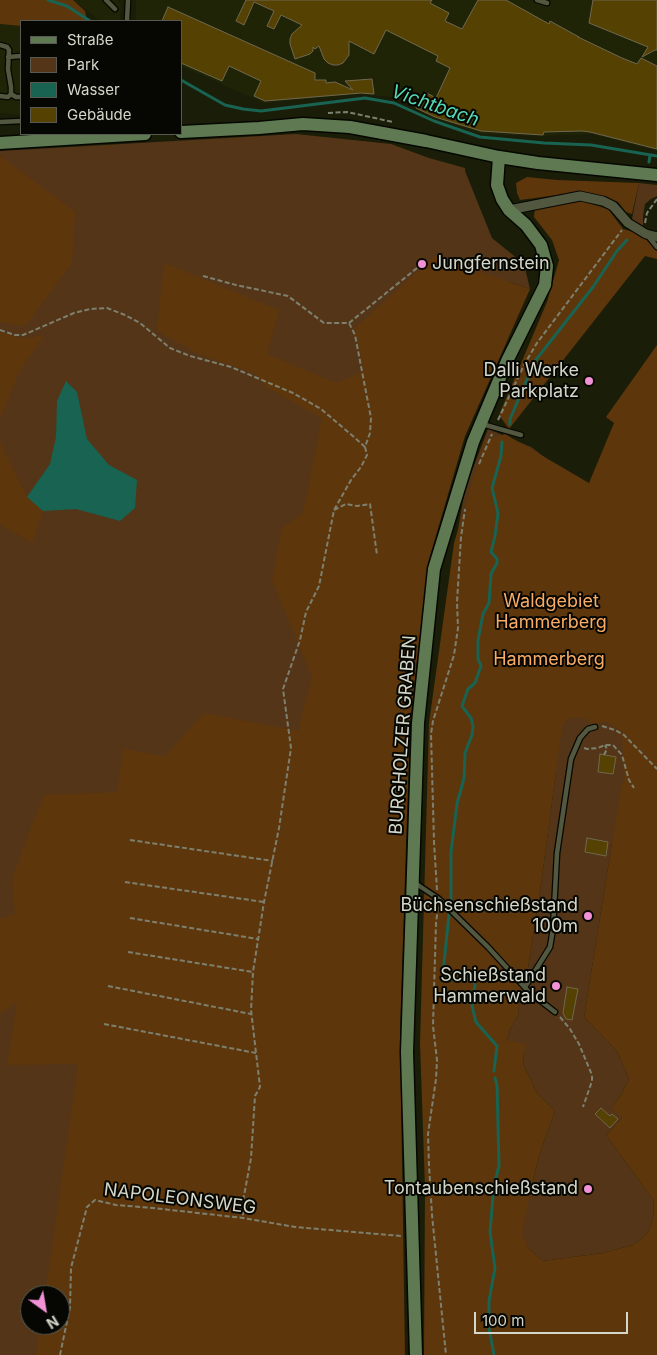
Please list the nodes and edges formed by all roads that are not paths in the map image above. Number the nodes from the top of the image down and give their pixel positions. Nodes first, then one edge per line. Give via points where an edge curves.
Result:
1 (106, 0) edge
2 (536, 0) edge
3 (127, 1) edge
4 (547, 3) dead end
5 (115, 9) dead end
6 (127, 20) edge
7 (0, 45) edge
8 (20, 56) edge
9 (8, 57) junction
10 (11, 94) junction
11 (0, 96) edge
12 (20, 97) edge
13 (20, 121) edge
14 (0, 122) edge
15 (182, 132) edge
16 (111, 135) edge
17 (0, 143) edge
18 (499, 156) junction
19 (657, 174) edge
20 (509, 210) junction
21 (646, 234) junction
22 (657, 237) edge
23 (657, 247) edge
24 (481, 424) junction
25 (521, 435) dead end
26 (595, 727) road end
27 (412, 881) junction
28 (525, 987) junction
29 (555, 1012) road end
30 (416, 1355) edge

1 - 5 lane
2 - 4 lane
3 - 6 lane
7 - 9 lane via 9,50
8 - 9 lane
9 - 10 lane
10 - 11 lane
10 - 12 lane
13 - 14 lane
15 - 18 main road via 303,124 350,127
16 - 17 main road
18 - 19 main road via 538,163
18 - 20 main road, BURGHOLZER GRABEN via 497,185
20 - 21 street via 580,196 613,206 628,223
20 - 24 main road, BURGHOLZER GRABEN via 541,245 547,266 545,285 507,361
21 - 22 street
21 - 23 lane
24 - 25 lane
24 - 27 main road, BURGHOLZER GRABEN via 434,569 418,723
26 - 28 lane via 588,729 580,738 571,759 557,853 554,929 550,947
27 - 28 lane via 439,899
27 - 30 main road, BURGHOLZER GRABEN via 408,1052
28 - 29 lane

